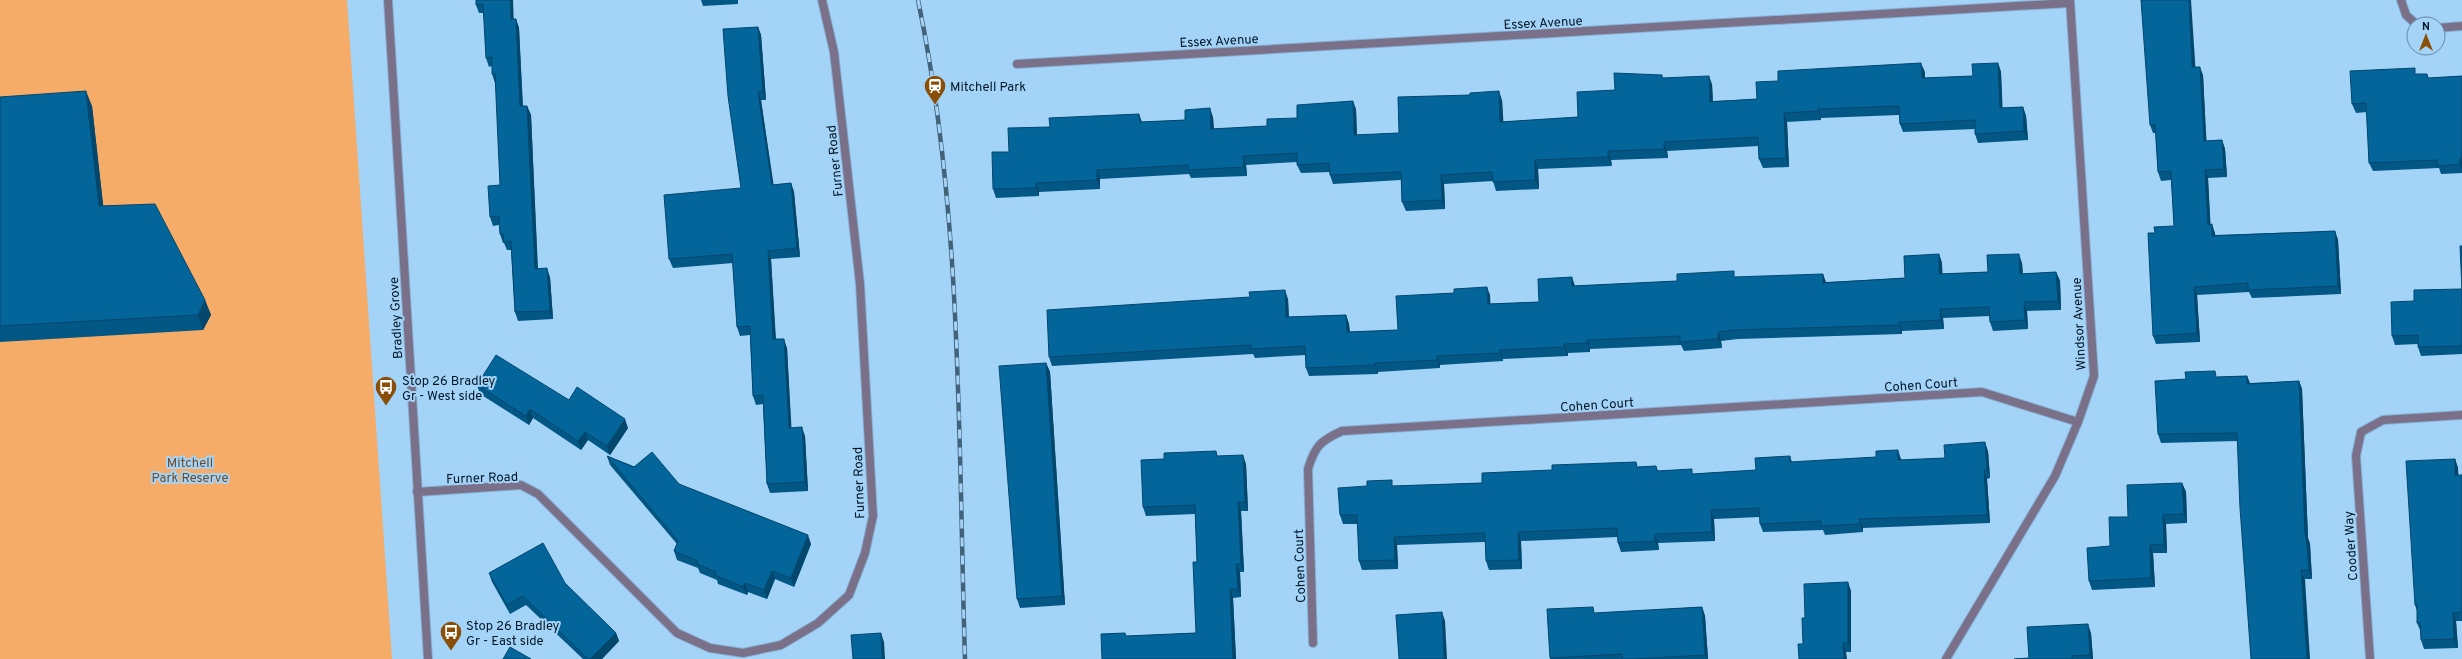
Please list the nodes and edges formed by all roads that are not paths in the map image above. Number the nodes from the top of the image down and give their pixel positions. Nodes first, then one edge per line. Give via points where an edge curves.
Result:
1 (388, 0) edge
2 (822, 0) edge
3 (2401, 0) edge
4 (2070, 2) edge
5 (2407, 16) edge
6 (2462, 26) edge
7 (2446, 27) edge
8 (1017, 64) dead end
9 (2462, 415) edge
10 (2078, 422) junction
11 (417, 492) junction
12 (1313, 643) dead end
13 (428, 659) edge
14 (1946, 659) edge
15 (2370, 659) edge

1 - 11 street, Bradley Grove
2 - 11 street, Furner Road via 834,52 860,284 873,516 865,553 848,596 818,623 781,645 743,653 710,648 677,633 538,494 521,485
3 - 5 street
4 - 8 street, Essex Avenue
4 - 10 street, Windsor Avenue via 2094,376
6 - 7 street
9 - 15 street, Cooder Way via 2383,420 2361,432 2356,456
10 - 12 street, Cohen Court via 1982,392 1342,431 1324,439 1313,452 1308,469
10 - 14 street, Windsor Avenue via 2055,476
11 - 13 street, Bradley Grove

